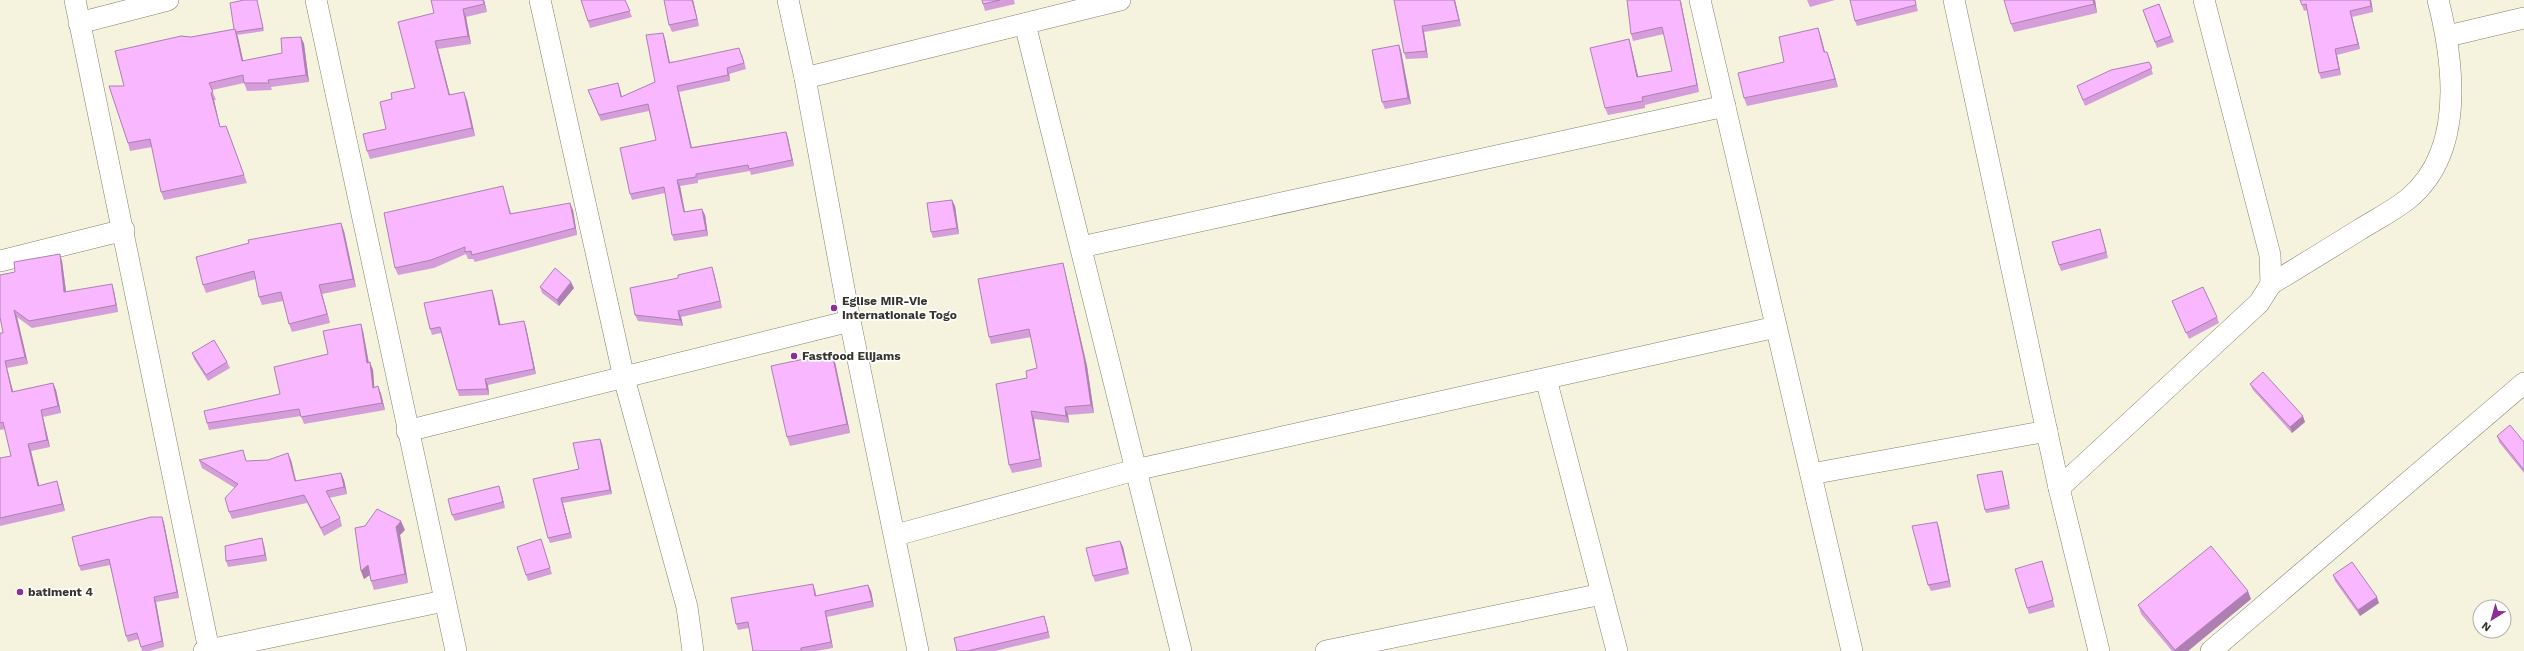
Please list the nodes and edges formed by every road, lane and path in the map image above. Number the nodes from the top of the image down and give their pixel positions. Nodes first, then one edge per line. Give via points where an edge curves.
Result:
1 (75, 0) edge
2 (168, 0) edge
3 (316, 0) edge
4 (540, 0) edge
5 (788, 0) edge
6 (1120, 0) edge
7 (1700, 0) edge
8 (1954, 0) edge
9 (2204, 0) edge
10 (2438, 0) edge
11 (2524, 18) edge
12 (80, 23) junction
13 (1025, 24) junction
14 (2448, 36) junction
15 (804, 78) junction
16 (1725, 106) junction
17 (124, 230) junction
18 (1081, 247) junction
19 (0, 261) edge
20 (2271, 284) junction
21 (850, 321) junction
22 (1776, 327) junction
23 (624, 378) junction
24 (1546, 379) junction
25 (2524, 383) edge
26 (407, 431) junction
27 (2047, 431) junction
28 (1135, 470) junction
29 (1811, 474) junction
30 (2059, 488) junction
31 (896, 535) junction
32 (1602, 594) junction
33 (444, 600) junction
34 (206, 650) edge
35 (456, 651) edge
36 (693, 651) edge
37 (918, 651) edge
38 (1181, 651) edge
39 (1326, 651) edge
40 (1617, 651) edge
41 (1852, 651) edge
42 (2099, 651) edge
43 (2210, 651) edge

1 - 12 street
2 - 12 street
3 - 26 street
4 - 23 street
5 - 15 street
6 - 13 street
7 - 16 street
8 - 27 street
9 - 20 street via 2270,254
10 - 14 street
11 - 14 street
12 - 17 street
13 - 15 street
13 - 18 street
14 - 20 street via 2452,107 2446,136 2432,170 2408,199
15 - 21 street
16 - 18 street
16 - 22 street
17 - 19 street
17 - 34 street
18 - 28 street
20 - 30 street via 2260,303
21 - 23 street
21 - 31 street
22 - 24 street
22 - 29 street
23 - 26 street
23 - 36 street via 687,607
24 - 28 street
24 - 32 street
25 - 43 street
26 - 33 street
27 - 29 street
27 - 30 street
28 - 31 street
28 - 38 street
29 - 41 street
30 - 42 street
31 - 37 street
32 - 39 street
32 - 40 street
33 - 34 street
33 - 35 street

